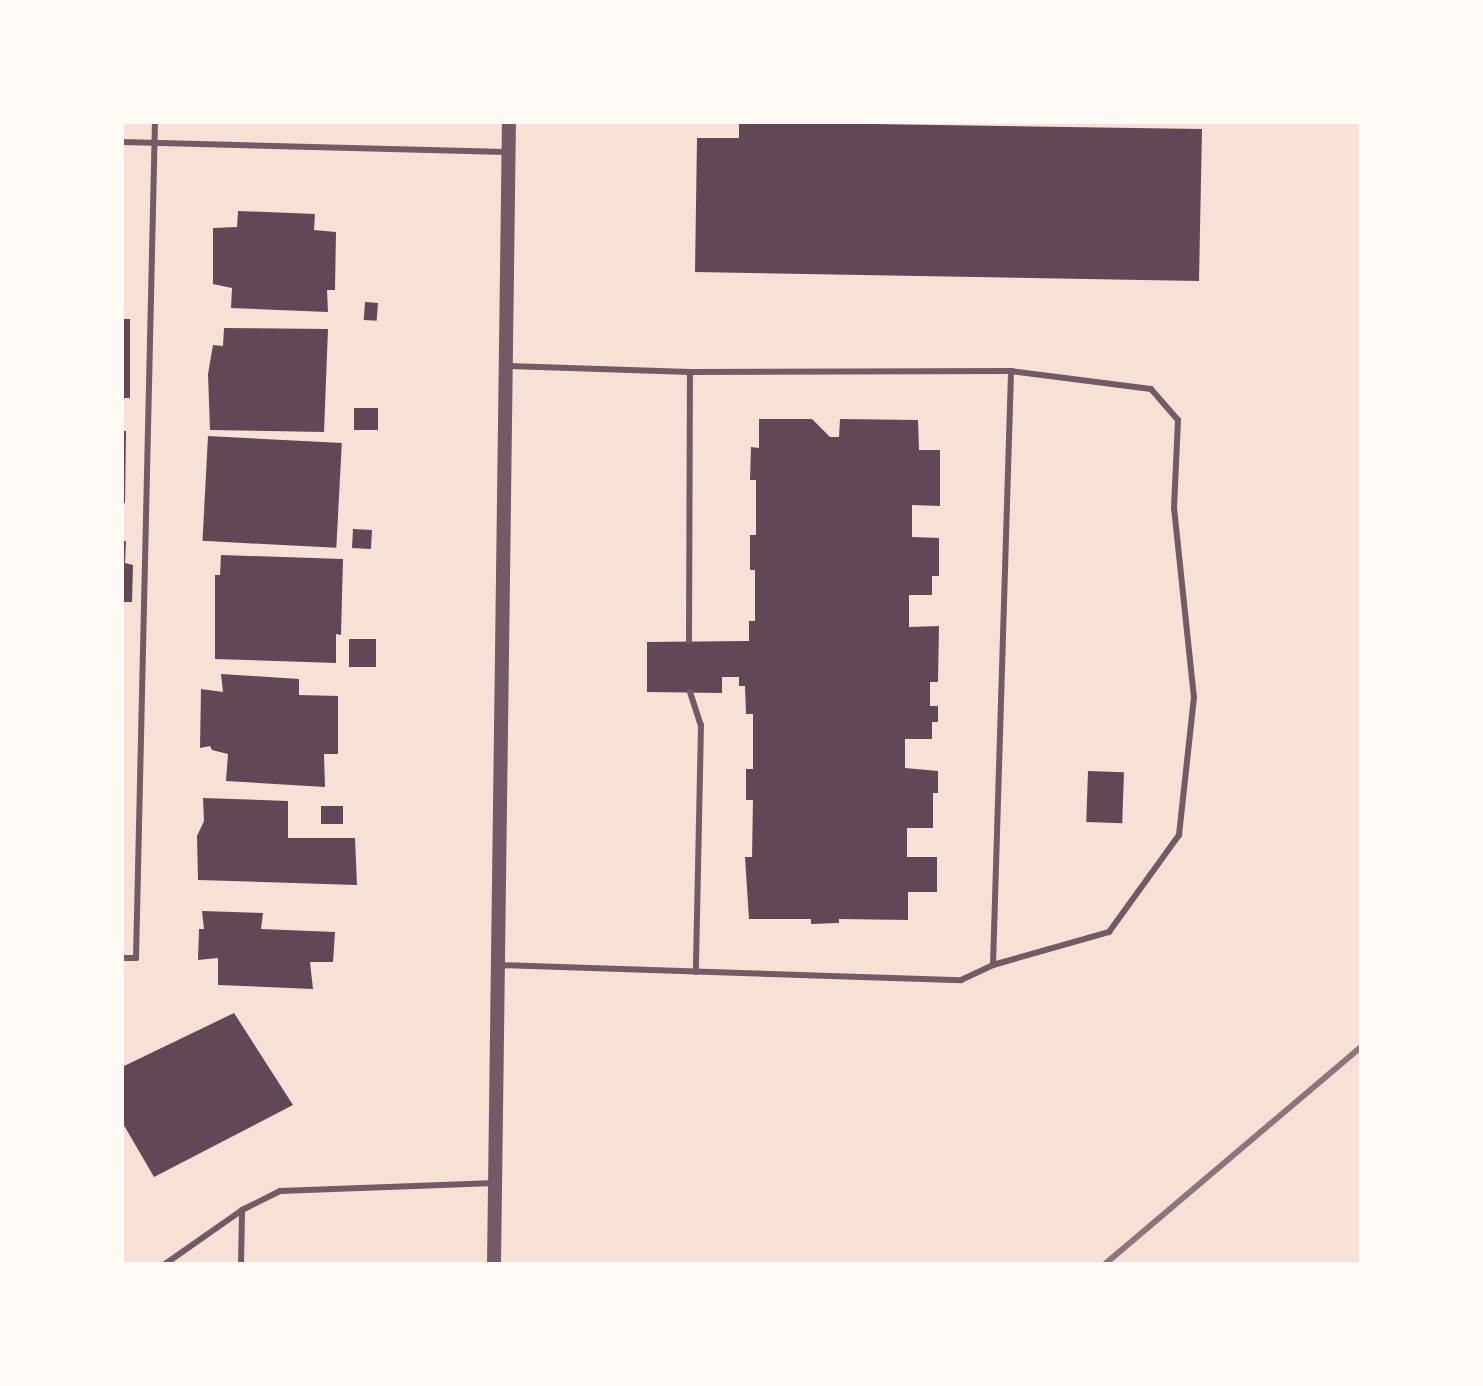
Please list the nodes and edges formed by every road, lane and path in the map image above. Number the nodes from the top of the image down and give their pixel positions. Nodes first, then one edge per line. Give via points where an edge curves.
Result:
1 (155, 122) edge
2 (509, 122) edge
3 (122, 142) edge
4 (155, 142) junction
5 (509, 152) junction
6 (506, 366) junction
7 (1011, 371) junction
8 (690, 372) junction
9 (689, 641) dead end
10 (690, 692) dead end
11 (122, 958) edge
12 (498, 965) junction
13 (993, 965) junction
14 (696, 972) junction
15 (495, 1183) junction
16 (242, 1210) junction
17 (165, 1264) edge
18 (241, 1264) edge
19 (494, 1264) edge

1 - 4 lane
2 - 5 street
3 - 4 lane
4 - 5 lane
4 - 11 lane via 136,958
5 - 6 street
6 - 8 lane
6 - 12 street
7 - 8 lane
7 - 13 lane
7 - 13 lane via 1151,389 1178,420 1174,508 1194,698 1179,835 1109,932
8 - 9 lane
10 - 14 lane via 701,725
12 - 14 lane
12 - 15 street
13 - 14 lane via 961,980
15 - 16 lane via 280,1191
15 - 19 street
16 - 17 lane
16 - 18 lane

